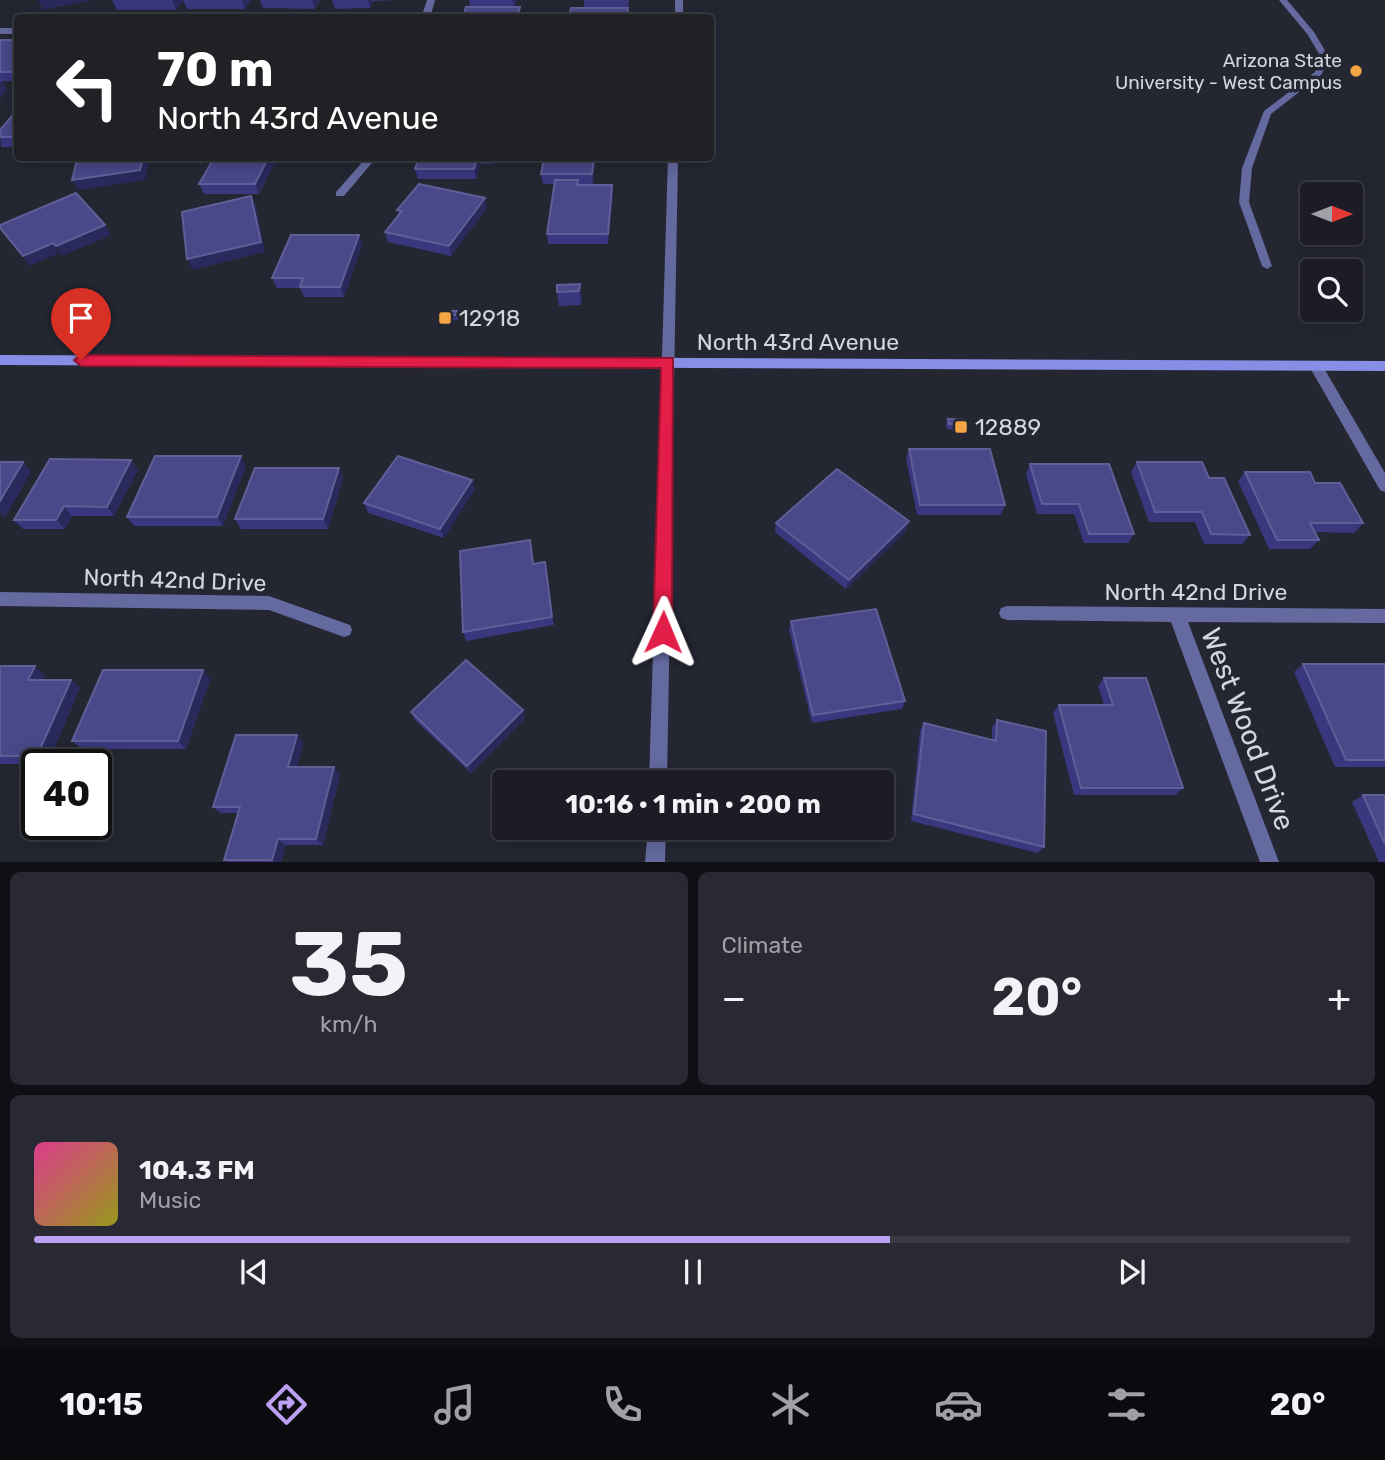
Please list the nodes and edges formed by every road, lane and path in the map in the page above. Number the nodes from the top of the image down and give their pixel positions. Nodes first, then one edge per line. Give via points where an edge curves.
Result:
1 (1283, 0) edge
2 (368, 161) edge
3 (673, 161) edge
4 (340, 194) dead end
5 (1267, 266) dead end
6 (0, 360) edge
7 (668, 362) junction
8 (1316, 366) junction
9 (1385, 366) edge
10 (1385, 486) edge
11 (0, 599) edge
12 (1007, 613) dead end
13 (1177, 615) junction
14 (1385, 616) edge
15 (345, 630) dead end
16 (658, 770) edge
17 (656, 840) edge
18 (656, 862) edge
19 (1270, 862) edge

1 - 5 lane via 1326,59 1318,73 1267,113 1247,168 1244,202
2 - 4 street
3 - 7 street
6 - 7 main road, North 43rd Avenue
7 - 8 main road, North 43rd Avenue
7 - 16 street
8 - 9 main road, North 43rd Avenue
8 - 10 street
11 - 15 street, North 42nd Drive via 269,603
12 - 13 street, North 42nd Drive
13 - 14 street, North 42nd Drive
13 - 19 street, West Wood Drive
17 - 18 street

